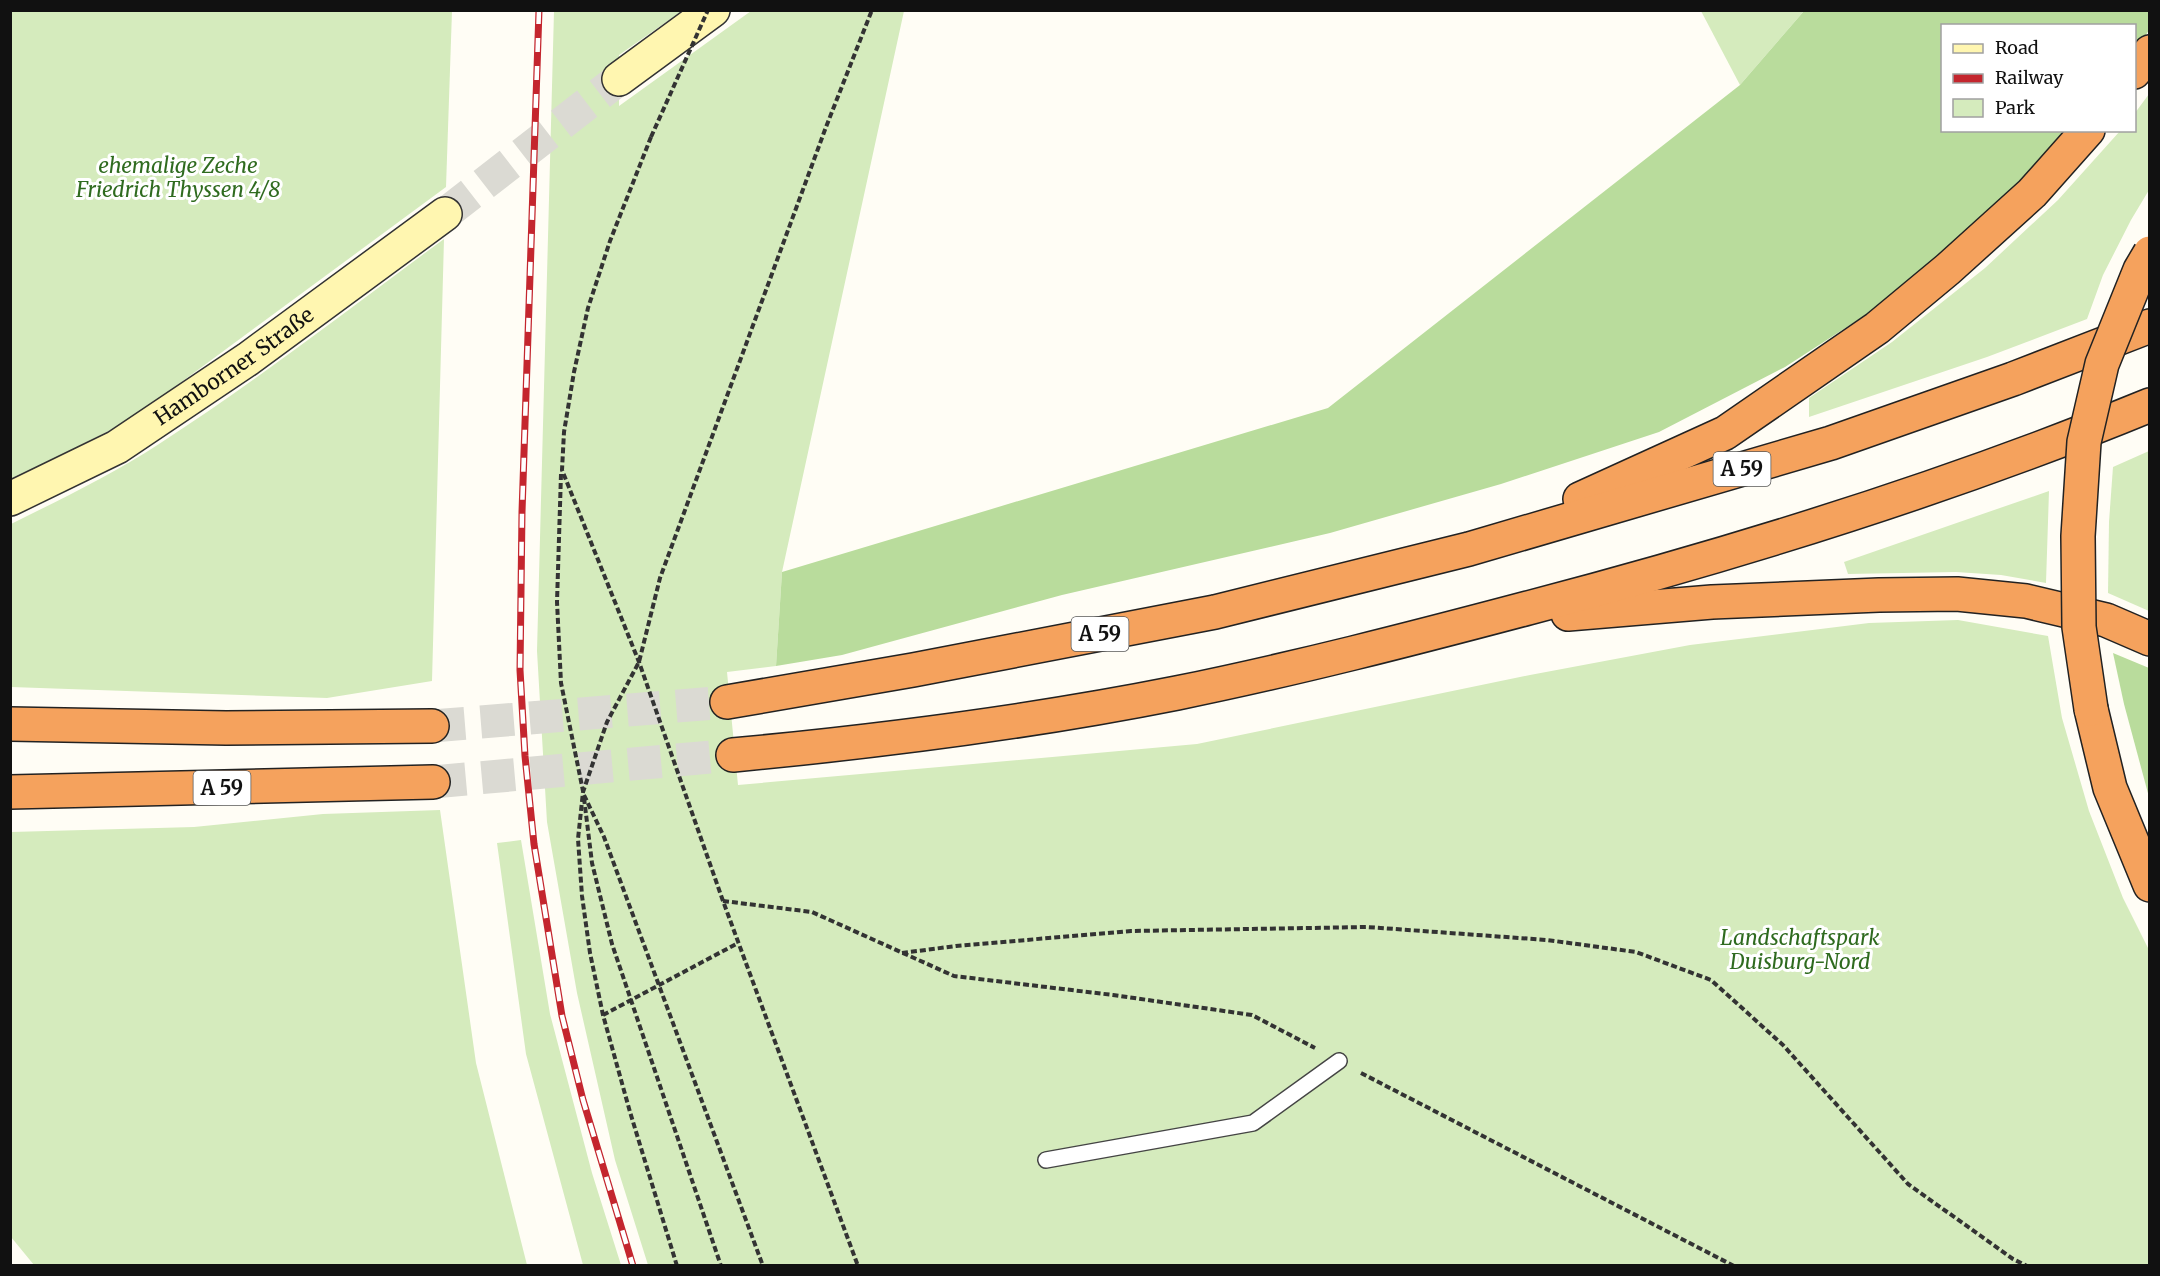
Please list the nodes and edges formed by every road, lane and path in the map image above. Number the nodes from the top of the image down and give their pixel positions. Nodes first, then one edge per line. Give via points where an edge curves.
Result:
1 (708, 10) edge
2 (713, 10) edge
3 (872, 10) edge
4 (2150, 52) edge
5 (2136, 70) edge
6 (619, 79) tunnel mouth
7 (2086, 132) edge
8 (445, 214) tunnel mouth
9 (2150, 253) edge
10 (2150, 326) edge
11 (2150, 405) edge
12 (562, 470) junction
13 (10, 499) edge
14 (1469, 549) junction
15 (1480, 621) junction
16 (2150, 639) edge
17 (639, 662) junction
18 (727, 702) tunnel mouth
19 (10, 724) edge
20 (432, 726) tunnel mouth
21 (733, 755) tunnel mouth
22 (433, 782) tunnel mouth
23 (10, 792) edge
24 (583, 792) junction
25 (2150, 885) edge
26 (723, 902) junction
27 (738, 943) junction
28 (902, 953) junction
29 (659, 985) junction
30 (631, 1000) junction
31 (603, 1015) junction
32 (1339, 1061) junction
33 (1046, 1161) dead end
34 (678, 1266) edge
35 (721, 1266) edge
36 (764, 1266) edge
37 (858, 1266) edge
38 (1734, 1266) edge
39 (2027, 1266) edge

1 - 12 path, bridge via 651,137 588,308 572,382
2 - 6 street
3 - 17 path via 660,578
4 - 5 highway
7 - 14 highway via 2032,194 1948,269 1877,328 1725,433
8 - 13 street, Hamborner Straße via 248,359 117,447
9 - 25 highway, bridge via 2102,364 2084,442 2078,536 2079,627 2091,709 2110,788
10 - 14 highway, A 59 via 1831,442
11 - 15 highway via 1856,513 1638,579
12 - 17 path
12 - 24 path via 557,602 561,683
14 - 18 highway, A 59 via 1215,612
15 - 16 highway via 1712,602 1957,594 2026,601 2106,620
15 - 21 highway via 1359,653 1175,693 871,742
17 - 24 path via 607,722
17 - 26 path
19 - 20 highway
22 - 23 highway, A 59
24 - 29 path via 604,837
24 - 30 path via 592,863
24 - 31 path via 578,839 582,896
26 - 27 path
26 - 28 path via 812,912
27 - 29 path
27 - 37 path
28 - 32 path via 954,976 1252,1016
28 - 39 path via 1131,931 1367,927 1547,940 1636,952 1711,980 1784,1045 1908,1184
29 - 30 path
29 - 36 path
30 - 31 path
30 - 35 path
31 - 34 path
32 - 33 lane via 1253,1123
32 - 38 path

